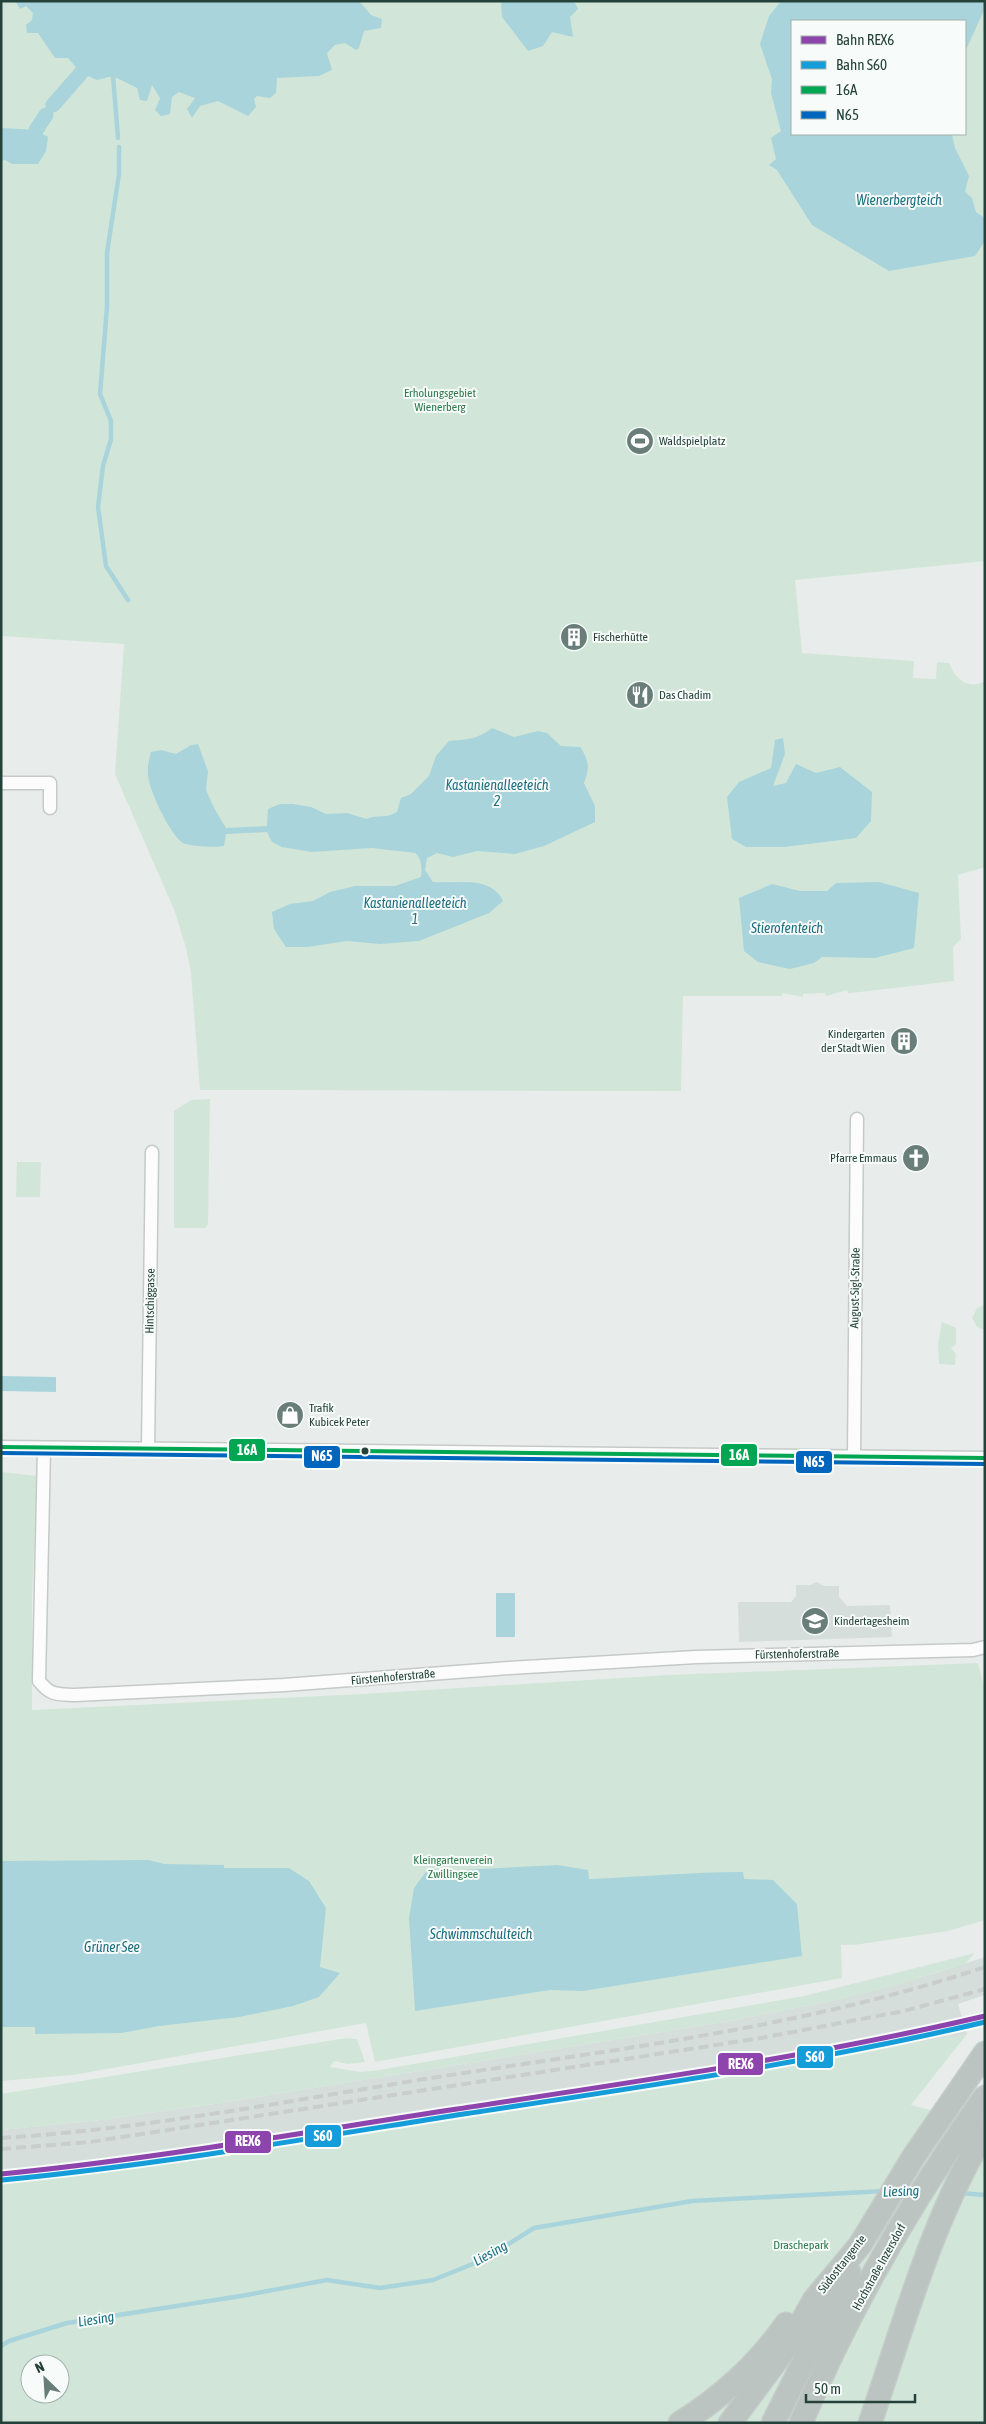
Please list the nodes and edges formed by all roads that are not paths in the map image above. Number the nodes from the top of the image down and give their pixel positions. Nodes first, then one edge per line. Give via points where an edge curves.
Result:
1 (1, 783) edge
2 (50, 808) dead end
3 (857, 1119) dead end
4 (152, 1152) dead end
5 (1, 1447) edge
6 (44, 1448) junction
7 (148, 1449) junction
8 (854, 1458) junction
9 (985, 1458) edge
10 (985, 1646) edge
11 (985, 2053) edge
12 (985, 2097) edge
13 (977, 2124) edge
14 (860, 2245) junction
15 (680, 2423) edge
16 (730, 2423) edge
17 (773, 2423) edge
18 (801, 2423) edge
19 (870, 2423) edge

1 - 2 street via 50,783
3 - 8 street, August-Sigl-Straße
4 - 7 street, Hintschiggasse
5 - 6 street
6 - 7 street
6 - 10 street, Fürstenhoferstraße via 39,1681 46,1691 53,1694 284,1685 696,1657 973,1650
7 - 8 street
8 - 9 street
11 - 14 highway, Südosttangente via 942,2113
12 - 13 highway
13 - 18 highway, Hochstraße Inzersdorf via 884,2256
13 - 19 highway via 914,2289
14 - 15 highway via 805,2295 769,2345 736,2380
14 - 16 highway, Südosttangente via 814,2300 791,2340
14 - 17 highway, Hochstraße Inzersdorf

